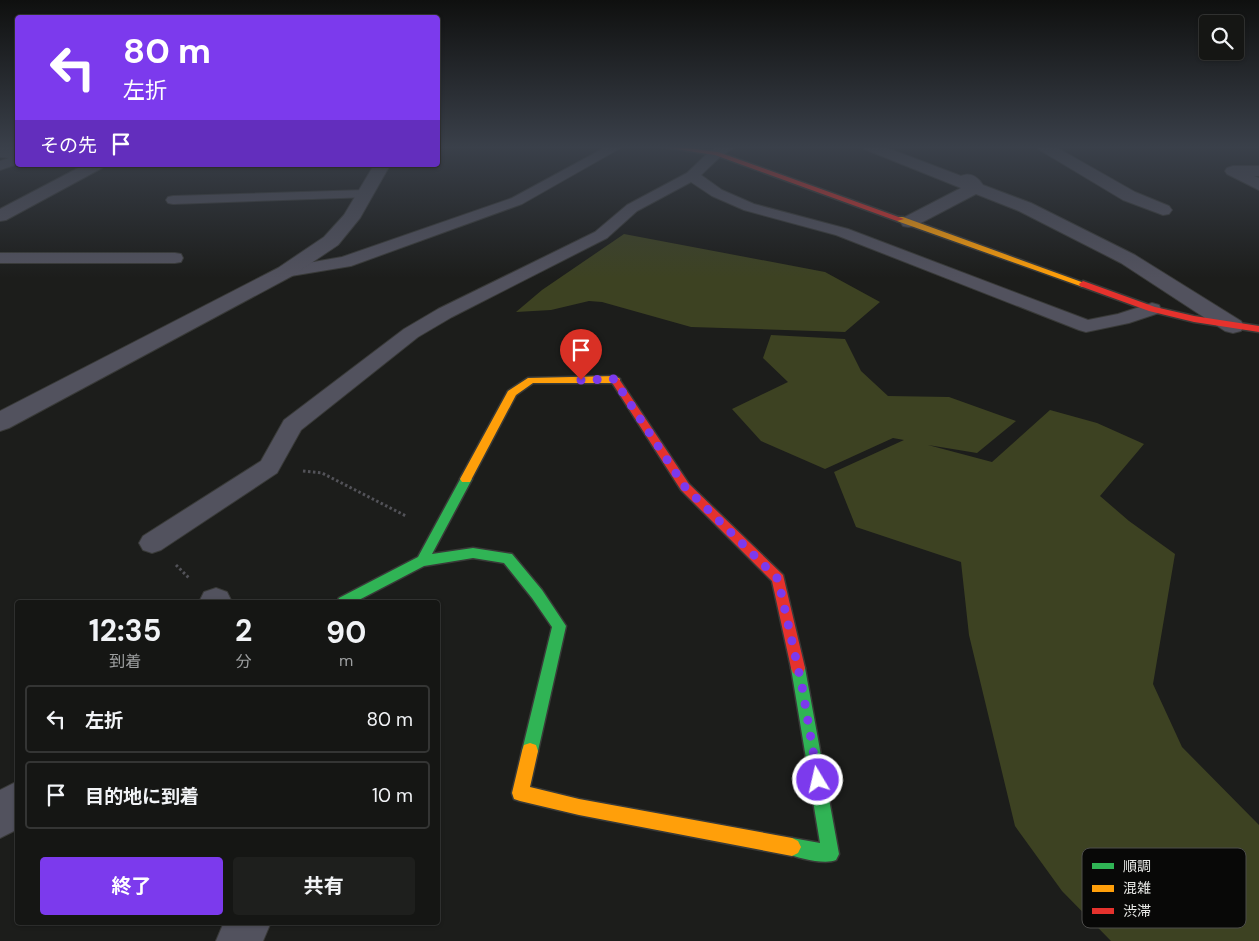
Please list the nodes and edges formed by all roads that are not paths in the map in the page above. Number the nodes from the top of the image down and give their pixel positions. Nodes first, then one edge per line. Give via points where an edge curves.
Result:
1 (49, 190) edge
2 (367, 190) edge
3 (537, 190) edge
4 (666, 190) edge
5 (712, 190) edge
6 (826, 190) edge
7 (970, 190) edge
8 (983, 190) edge
9 (1119, 190) edge
10 (365, 194) junction
11 (173, 200) dead end
12 (1163, 210) dead end
13 (0, 216) edge
14 (909, 222) junction
15 (0, 258) edge
16 (175, 258) dead end
17 (285, 272) junction
18 (1152, 309) junction
19 (1233, 326) junction
20 (1259, 329) edge
21 (0, 422) edge
22 (152, 543) road end
23 (422, 561) junction
24 (348, 600) edge
25 (15, 804) edge
26 (0, 818) edge
27 (247, 925) edge
28 (239, 941) edge

1 - 13 street
2 - 10 street
3 - 17 lane via 517,201 345,262
4 - 22 lane via 632,208 601,235 411,333 292,425 269,467
5 - 18 lane via 749,207 842,232 1086,326
6 - 14 street
7 - 14 street
8 - 19 street via 1025,207 1128,259
9 - 12 street
10 - 11 lane
10 - 17 street via 351,218 331,241
14 - 18 street
15 - 16 lane
17 - 21 street
18 - 19 street
19 - 20 street
23 - 23 street via 473,553 508,558 559,626 520,793 830,854 802,686 778,579 685,487 614,379 531,380 512,393
23 - 24 street
25 - 26 street
27 - 28 street

